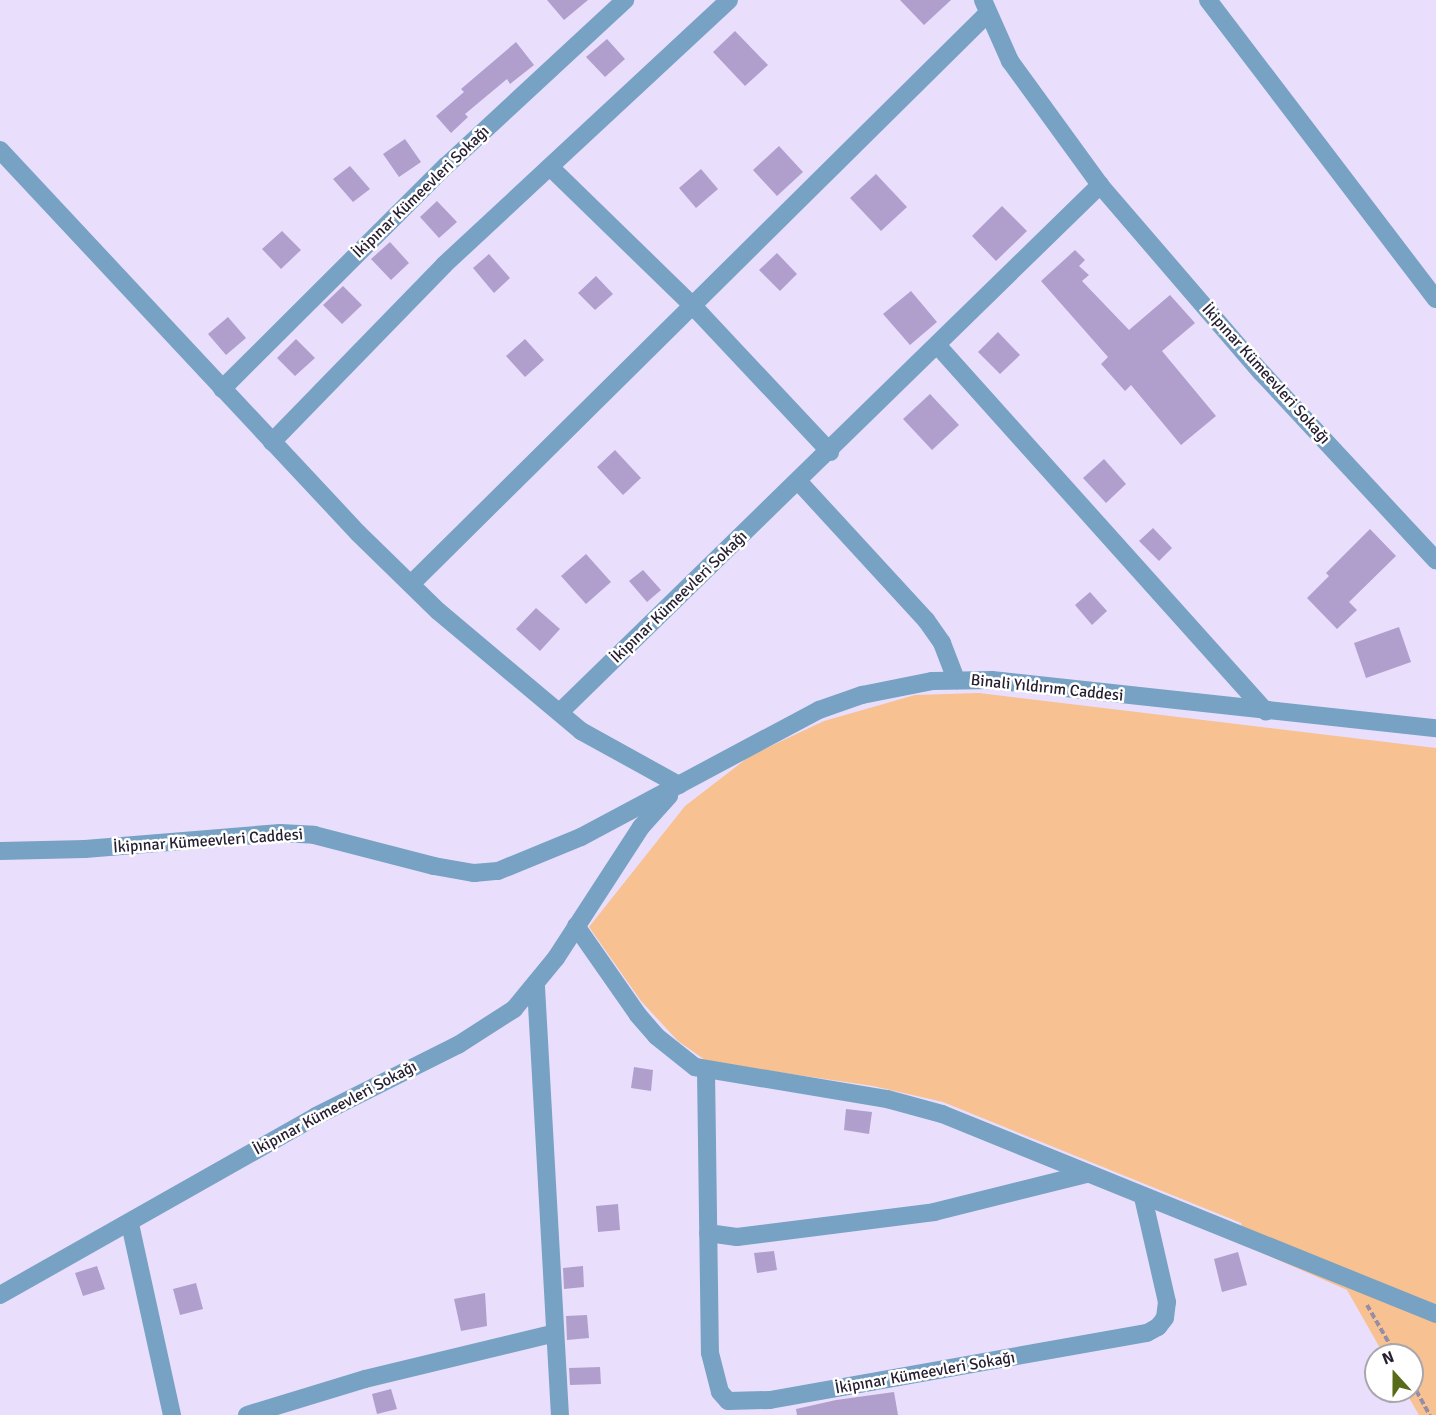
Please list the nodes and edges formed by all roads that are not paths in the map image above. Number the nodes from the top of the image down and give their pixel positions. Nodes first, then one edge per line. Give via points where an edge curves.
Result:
1 (625, 0) edge
2 (729, 0) edge
3 (1208, 0) edge
4 (985, 7) edge
5 (0, 150) edge
6 (550, 167) junction
7 (1100, 185) junction
8 (1436, 299) edge
9 (694, 307) junction
10 (938, 346) junction
11 (222, 389) junction
12 (273, 442) junction
13 (830, 452) junction
14 (799, 482) junction
15 (1436, 560) edge
16 (411, 584) junction
17 (956, 680) junction
18 (560, 712) junction
19 (1266, 712) junction
20 (1436, 728) edge
21 (680, 785) junction
22 (0, 851) edge
23 (576, 926) junction
24 (536, 987) junction
25 (706, 1071) junction
26 (1086, 1174) junction
27 (1143, 1197) junction
28 (130, 1224) junction
29 (708, 1233) junction
30 (0, 1295) edge
31 (1436, 1314) edge
32 (555, 1333) junction
33 (172, 1415) edge
34 (247, 1415) edge
35 (560, 1415) edge

1 - 11 street, İkipınar Kümeevleri Sokağı via 447,165
2 - 6 street
3 - 8 street
4 - 7 street, İkipınar Kümeevleri Sokağı via 1010,61
4 - 9 street, İkipınar Kümeevleri Sokağı
5 - 11 street
6 - 9 street
6 - 12 street via 444,265
7 - 10 street, İkipınar Kümeevleri Sokağı
7 - 15 street, İkipınar Kümeevleri Sokağı via 1262,372
9 - 13 street
9 - 16 street, İkipınar Kümeevleri Sokağı
10 - 13 street, İkipınar Kümeevleri Sokağı
10 - 19 street
11 - 12 street
12 - 16 street
13 - 14 street, İkipınar Kümeevleri Sokağı
14 - 17 street via 926,620 942,643
14 - 18 street, İkipınar Kümeevleri Sokağı
16 - 18 street
17 - 19 street, Binali Yıldırım Caddesi via 1029,684
17 - 21 street, Binali Yıldırım Caddesi via 898,685 819,711 732,753
18 - 21 street via 581,731
19 - 20 street, Binali Yıldırım Caddesi
21 - 22 street, İkipınar Kümeevleri Caddesi via 581,837 498,871 474,873 314,835 280,833 85,849
21 - 23 street, İkipınar Kümeevleri Sokağı via 641,827
23 - 24 street, İkipınar Kümeevleri Sokağı
23 - 25 street via 650,1029 681,1057
24 - 28 street, İkipınar Kümeevleri Sokağı via 489,1027 316,1116
24 - 32 street
25 - 26 street via 913,1105
25 - 29 street, İkipınar Kümeevleri Sokağı
26 - 27 street
26 - 29 street via 934,1212 737,1238
27 - 29 street, İkipınar Kümeevleri Sokağı via 1167,1302 1165,1318 1147,1333 740,1404 728,1401 720,1392 710,1353
27 - 31 street
28 - 30 street, İkipınar Kümeevleri Sokağı
28 - 33 street
32 - 34 street via 365,1379
32 - 35 street

